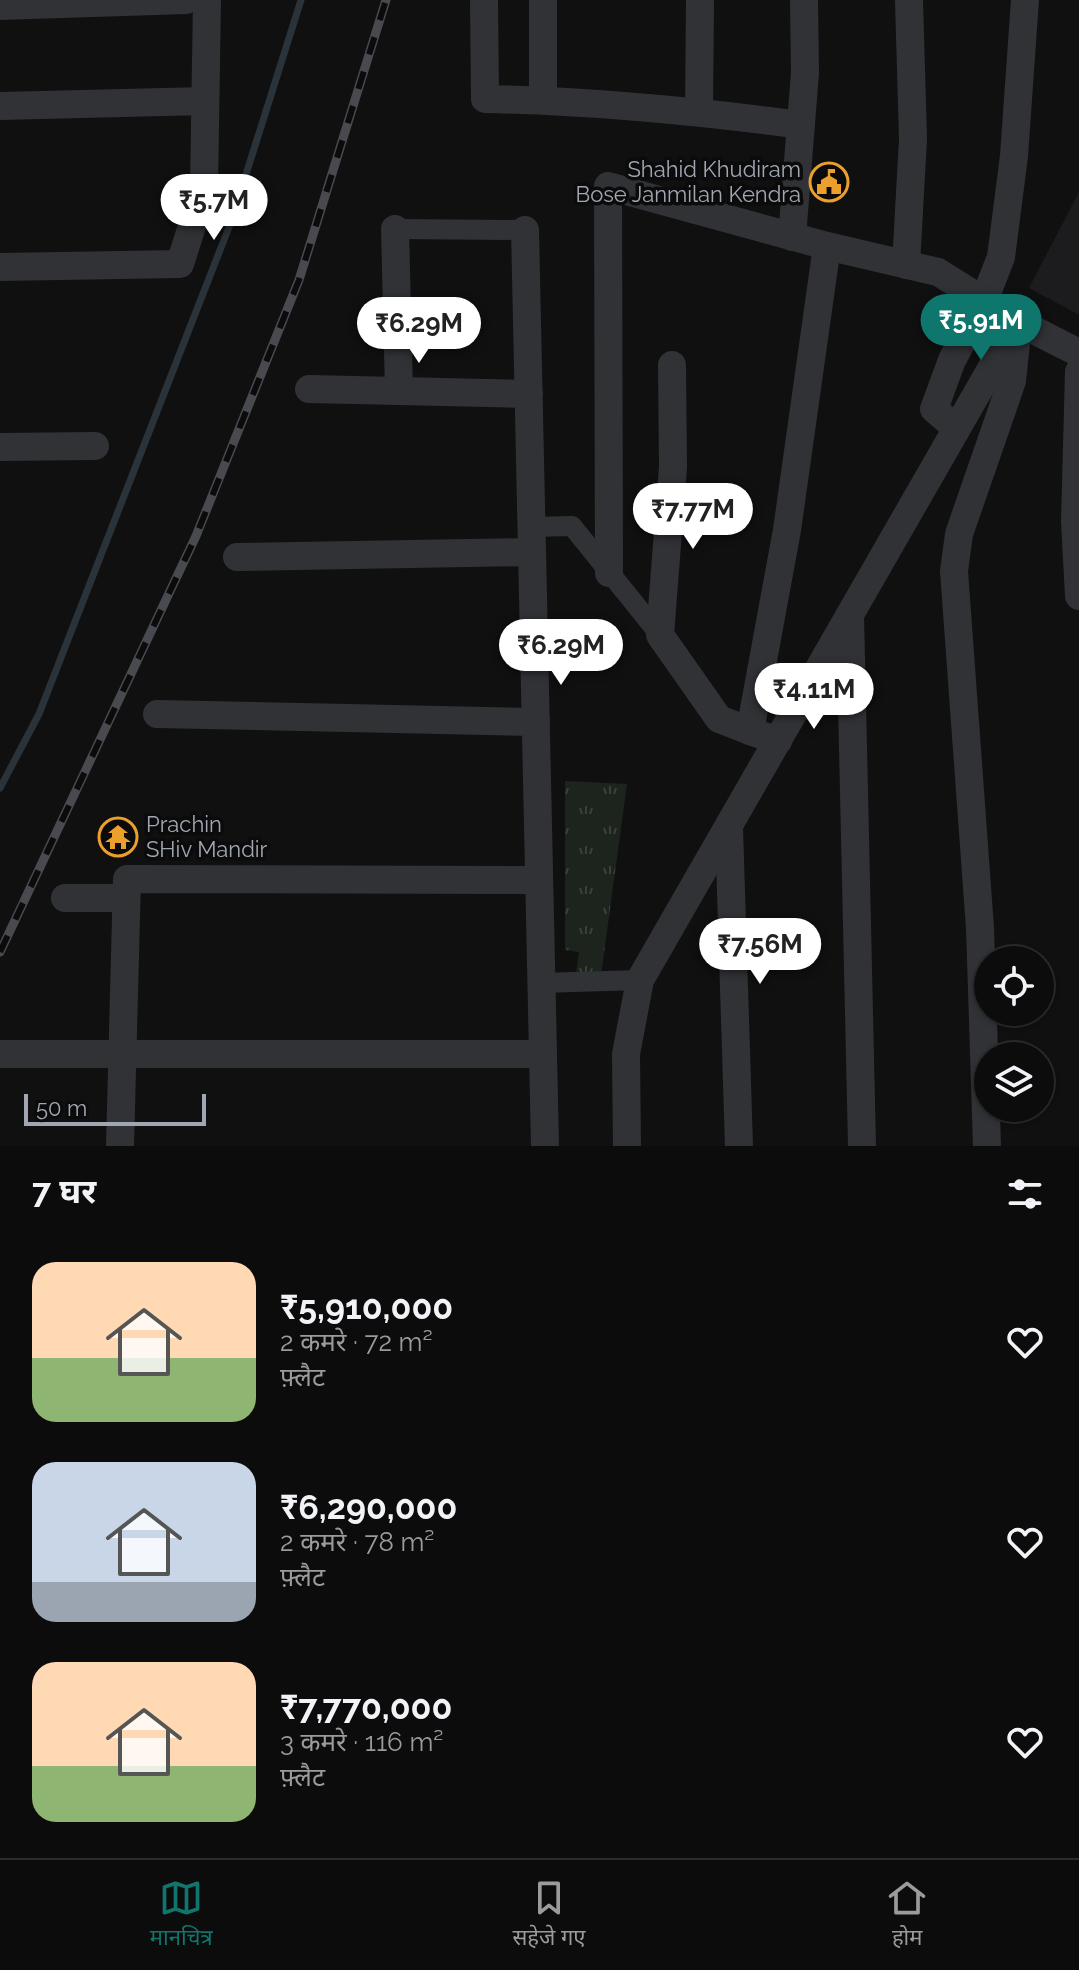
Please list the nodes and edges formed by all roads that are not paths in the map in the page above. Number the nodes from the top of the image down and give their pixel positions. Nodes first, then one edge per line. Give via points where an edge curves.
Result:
1 (186, 0) edge
2 (207, 0) edge
3 (484, 0) edge
4 (543, 0) edge
5 (700, 0) edge
6 (804, 0) edge
7 (909, 0) edge
8 (1025, 0) edge
9 (0, 6) edge
10 (543, 100) junction
11 (205, 101) junction
12 (0, 106) edge
13 (699, 112) junction
14 (801, 125) junction
15 (395, 229) joint
16 (525, 230) joint
17 (792, 237) junction
18 (827, 246) junction
19 (906, 265) junction
20 (0, 267) edge
21 (984, 301) junction
22 (1018, 322) junction
23 (1079, 353) edge
24 (672, 365) dead end
25 (1079, 372) edge
26 (309, 389) dead end
27 (399, 391) junction
28 (529, 394) junction
29 (956, 428) junction
30 (95, 446) dead end
31 (0, 447) edge
32 (532, 540) junction
33 (237, 557) dead end
34 (609, 573) junction
35 (1079, 596) edge
36 (850, 614) junction
37 (660, 635) junction
38 (157, 714) dead end
39 (536, 722) junction
40 (750, 731) junction
41 (778, 741) junction
42 (729, 828) junction
43 (539, 880) junction
44 (65, 898) dead end
45 (126, 898) junction
46 (640, 980) junction
47 (541, 983) junction
48 (0, 1054) edge
49 (122, 1054) junction
50 (543, 1054) junction
51 (544, 1145) edge
52 (120, 1146) edge
53 (627, 1146) edge
54 (739, 1146) edge
55 (862, 1146) edge
56 (987, 1146) edge

1 - 9 street
2 - 11 street
3 - 10 street via 485,99
4 - 10 street
5 - 13 street
6 - 14 street
7 - 19 street via 913,139
8 - 21 street via 1001,257
10 - 13 street
11 - 12 street
11 - 20 street via 204,188 180,264
13 - 14 street
14 - 17 street
15 - 16 street
15 - 27 street
16 - 28 street
17 - 18 street
17 - 34 street via 608,186
18 - 19 street
18 - 40 street via 787,530
19 - 21 street via 938,272
21 - 22 street
21 - 29 street via 952,360 934,409
22 - 23 street
22 - 29 street
22 - 56 street via 1012,381 959,534 954,571 980,928
24 - 37 street via 673,467
25 - 35 street
26 - 27 street
27 - 28 street
28 - 32 street
29 - 36 street
30 - 31 street
32 - 33 street
32 - 34 street via 572,526
32 - 39 street
34 - 37 street
36 - 41 street
36 - 55 street
37 - 40 street via 719,719
38 - 39 street
39 - 43 street
40 - 41 street
41 - 42 street
42 - 46 street
42 - 54 street
43 - 45 street via 127,879
43 - 47 street
44 - 45 street
45 - 49 street
46 - 47 street
46 - 53 street via 626,1054
47 - 50 street
48 - 49 street
49 - 50 street
49 - 52 street
50 - 51 street

